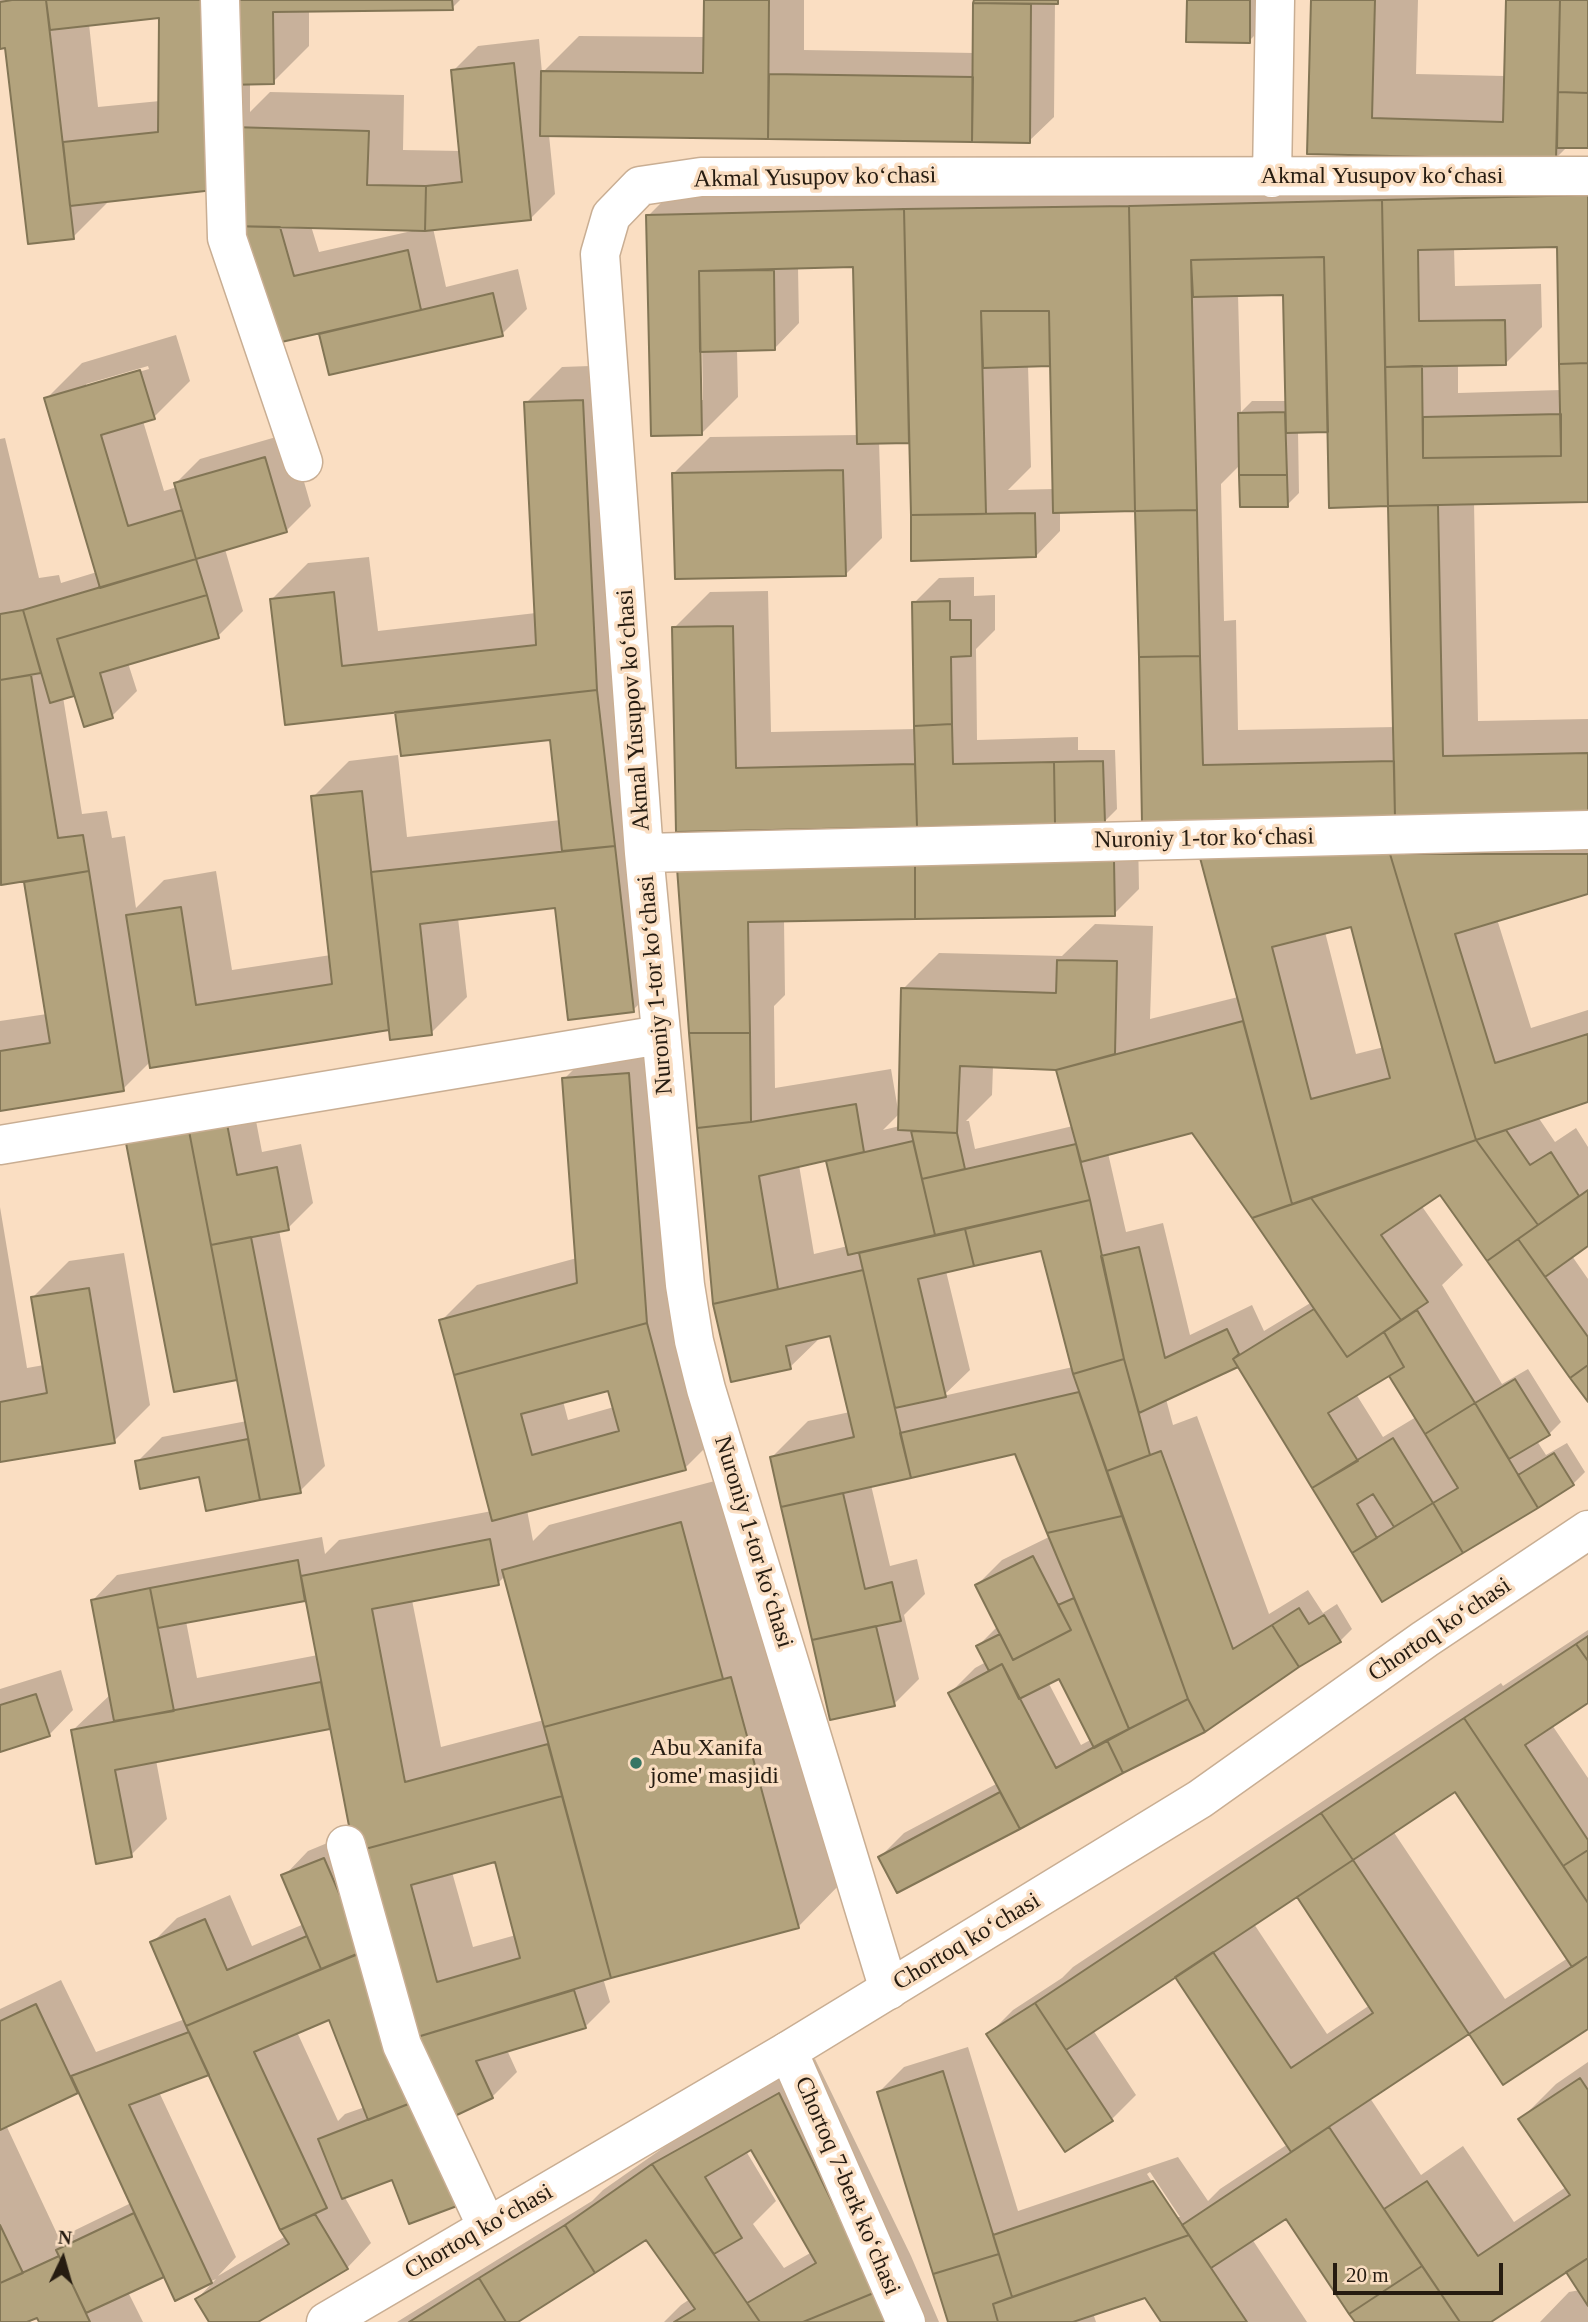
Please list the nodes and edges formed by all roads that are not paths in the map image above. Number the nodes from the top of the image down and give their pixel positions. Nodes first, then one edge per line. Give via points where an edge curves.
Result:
1 (220, 0) edge
2 (1275, 0) edge
3 (1588, 176) edge
4 (1272, 178) junction
5 (303, 462) dead end
6 (1588, 830) edge
7 (644, 853) junction
8 (660, 1035) junction
9 (0, 1145) edge
10 (1588, 1530) edge
11 (345, 1845) dead end
12 (889, 1990) junction
13 (788, 2051) junction
14 (487, 2227) junction
15 (326, 2322) edge
16 (906, 2322) edge

1 - 5 street via 227,238
2 - 4 street
3 - 4 street, Akmal Yusupov koʻchasi
4 - 7 street, Akmal Yusupov koʻchasi via 701,177 640,186 611,216 600,254
6 - 7 street, Nuroniy 1-tor koʻchasi
7 - 8 street, Nuroniy 1-tor koʻchasi
8 - 9 street
8 - 12 street, Nuroniy 1-tor koʻchasi via 685,1285 703,1377
10 - 12 street, Chortoq koʻchasi via 1425,1639 1200,1800
11 - 14 street via 401,2045
12 - 13 street, Chortoq koʻchasi
13 - 14 street, Chortoq koʻchasi
13 - 16 street, Chortoq 7-berk koʻchasi
14 - 15 street, Chortoq koʻchasi

